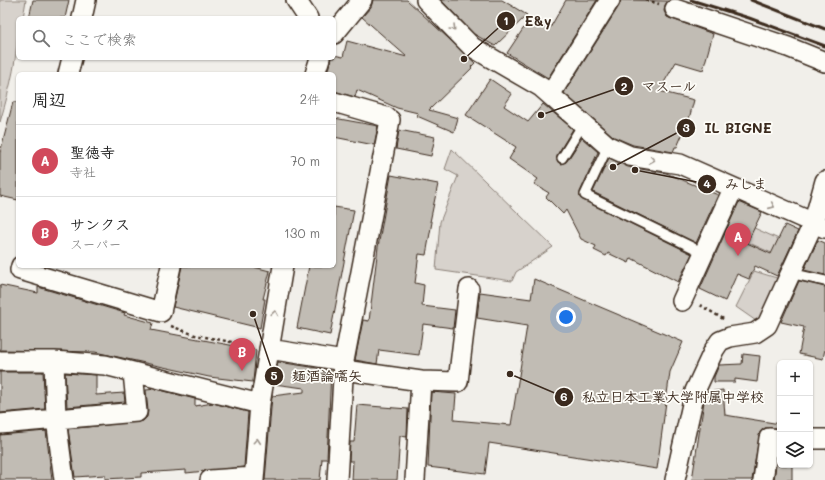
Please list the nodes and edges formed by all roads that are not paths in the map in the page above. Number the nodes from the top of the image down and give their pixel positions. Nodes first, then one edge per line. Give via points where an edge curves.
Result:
1 (86, 0) edge
2 (296, 0) edge
3 (362, 0) edge
4 (426, 0) edge
5 (610, 0) edge
6 (675, 9) dead end
7 (82, 16) edge
8 (307, 16) edge
9 (336, 32) edge
10 (72, 60) edge
11 (319, 60) edge
12 (825, 62) edge
13 (68, 72) edge
14 (316, 72) edge
15 (550, 95) junction
16 (336, 103) edge
17 (583, 124) junction
18 (608, 146) junction
19 (562, 158) dead end
20 (825, 182) edge
21 (733, 189) junction
22 (819, 226) edge
23 (704, 253) junction
24 (20, 268) edge
25 (171, 268) edge
26 (283, 268) edge
27 (790, 273) junction
28 (825, 281) edge
29 (469, 289) dead end
30 (683, 298) road end
31 (269, 350) junction
32 (0, 361) edge
33 (54, 361) junction
34 (344, 365) junction
35 (133, 373) junction
36 (421, 381) junction
37 (260, 404) junction
38 (56, 419) junction
39 (0, 424) edge
40 (777, 438) edge
41 (813, 439) edge
42 (825, 439) edge
43 (254, 478) edge
44 (64, 480) edge
45 (210, 480) edge
46 (337, 480) edge
47 (416, 480) edge
48 (675, 480) edge
49 (763, 480) edge

1 - 7 street
2 - 8 street
3 - 9 street
4 -> 15 street via 472,46
5 - 15 street
6 - 12 street via 788,46
10 - 13 street
11 - 14 street
15 - 17 street
16 - 34 street via 390,120
17 - 18 street
17 - 19 lane
18 -> 21 street via 630,156 680,164
18 - 23 lane via 585,194
20 - 22 street
21 -> 22 street
21 - 23 street
22 - 27 street
23 - 30 street
24 - 25 street via 20,270 161,312
31 -> 26 street
27 - 28 lane
27 - 48 street via 767,325 755,333 720,341 714,350 695,391
29 - 36 street via 458,382
31 - 34 street
31 - 37 street
32 - 33 street
33 - 35 street via 105,365
33 - 38 street
34 - 36 street
34 - 46 street
35 - 37 street
35 - 38 street via 137,412
36 - 47 street
43 -> 37 street
38 - 39 street
38 - 44 street
40 - 49 street via 769,438
41 - 42 street
43 - 45 street

